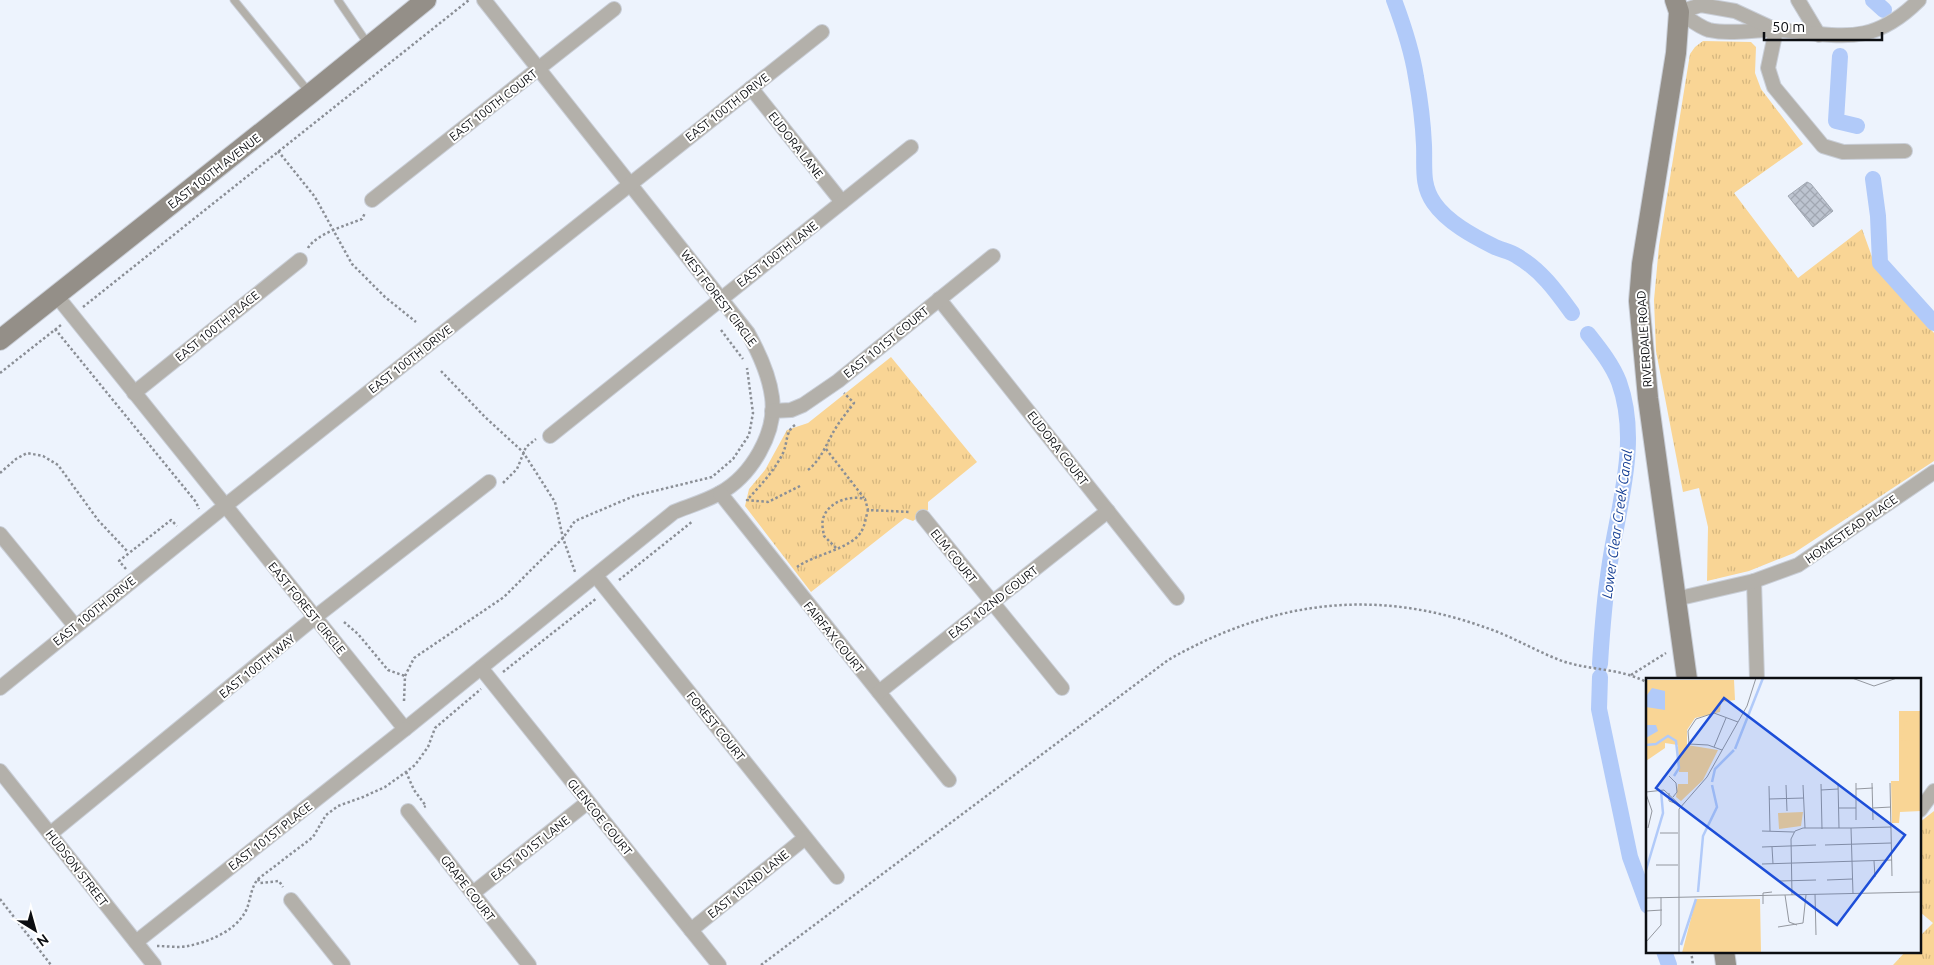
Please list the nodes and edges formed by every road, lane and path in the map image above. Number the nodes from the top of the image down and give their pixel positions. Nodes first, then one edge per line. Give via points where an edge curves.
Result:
1 (234, 0) edge
2 (338, 0) edge
3 (426, 0) edge
4 (469, 0) edge
5 (484, 0) edge
6 (1746, 0) edge
7 (1798, 0) edge
8 (1919, 0) edge
9 (1677, 6) edge
10 (614, 10) dead end
11 (1735, 11) junction
12 (1776, 30) junction
13 (822, 32) dead end
14 (1819, 35) junction
15 (369, 46) junction
16 (539, 69) junction
17 (751, 88) junction
18 (310, 94) junction
19 (911, 148) dead end
20 (1904, 151) dead end
21 (278, 152) junction
22 (631, 184) junction
23 (372, 200) joint
24 (842, 202) junction
25 (334, 230) junction
26 (993, 256) dead end
27 (300, 260) joint
28 (56, 295) junction
29 (721, 298) junction
30 (939, 299) junction
31 (72, 315) junction
32 (416, 322) dead end
33 (55, 329) junction
34 (721, 330) dead end
35 (0, 340) edge
36 (441, 371) dead end
37 (0, 373) edge
38 (134, 393) junction
39 (838, 398) dead end
40 (772, 411) junction
41 (800, 423) dead end
42 (550, 436) joint
43 (826, 448) junction
44 (523, 452) junction
45 (808, 470) dead end
46 (1934, 472) edge
47 (0, 473) edge
48 (489, 482) joint
49 (800, 486) dead end
50 (720, 493) junction
51 (865, 499) junction
52 (225, 506) junction
53 (868, 510) junction
54 (1108, 511) junction
55 (195, 516) dead end
56 (923, 517) joint
57 (179, 528) dead end
58 (0, 534) edge
59 (563, 538) junction
60 (836, 548) junction
61 (128, 552) junction
62 (127, 571) dead end
63 (596, 576) junction
64 (786, 576) junction
65 (1754, 581) junction
66 (581, 588) junction
67 (1177, 598) dead end
68 (1676, 598) junction
69 (992, 603) junction
70 (314, 618) junction
71 (344, 622) dead end
72 (75, 626) junction
73 (1682, 640) junction
74 (481, 668) junction
75 (405, 676) junction
76 (1630, 676) junction
77 (1687, 678) edge
78 (1757, 678) edge
79 (491, 681) junction
80 (1646, 682) edge
81 (0, 688) edge
82 (1062, 688) dead end
83 (879, 692) junction
84 (404, 701) dead end
85 (404, 729) junction
86 (0, 771) edge
87 (406, 772) junction
88 (949, 780) dead end
89 (1934, 791) edge
90 (588, 802) junction
91 (1922, 807) edge
92 (410, 814) joint
93 (50, 834) junction
94 (805, 838) junction
95 (837, 877) dead end
96 (258, 879) junction
97 (472, 893) junction
98 (0, 899) edge
99 (291, 900) joint
100 (691, 930) junction
101 (136, 942) junction
102 (158, 946) dead end
103 (1691, 952) edge
104 (1724, 952) edge
105 (51, 965) edge
106 (154, 965) edge
107 (343, 965) edge
108 (529, 965) edge
109 (719, 965) edge
110 (761, 965) edge
111 (1693, 965) edge
112 (1726, 965) edge

1 - 18 lane
2 - 15 lane
3 - 15 street, EAST 100TH AVENUE
4 - 21 path
5 - 16 street, WEST FOREST CIRCLE
6 - 11 street
7 - 14 street
8 - 14 street via 1896,21 1869,33 1838,37
9 - 11 street via 1701,5
9 - 12 street via 1708,30
9 - 68 street, RIVERDALE ROAD via 1672,82 1642,264 1639,301 1648,398
10 - 16 street, EAST 100TH COURT
11 - 12 street
12 - 14 street
12 - 20 street via 1768,68 1774,86 1823,146 1843,152
13 - 17 street, EAST 100TH DRIVE
15 - 18 street, EAST 100TH AVENUE
16 - 22 street, WEST FOREST CIRCLE
16 - 23 street, EAST 100TH COURT
17 - 22 street, EAST 100TH DRIVE
17 - 24 street, EUDORA LANE
18 - 28 street, EAST 100TH AVENUE
19 - 24 street, EAST 100TH LANE
21 - 25 path via 315,197
21 - 31 path
22 - 29 street, WEST FOREST CIRCLE
22 - 52 street, EAST 100TH DRIVE
23 - 25 path via 362,219
24 - 29 street, EAST 100TH LANE
25 - 27 path via 311,243
25 - 32 path via 352,264 385,298
26 - 30 street, EAST 101ST COURT
27 - 38 street, EAST 100TH PLACE
28 - 31 street, EAST FOREST CIRCLE
28 - 35 street, EAST 100TH AVENUE
29 - 40 street, WEST FOREST CIRCLE via 758,350 773,400
29 - 42 street, EAST 100TH LANE
30 - 40 street, EAST 101ST COURT via 804,405 791,410
30 - 54 street, EUDORA COURT
31 - 33 path
31 - 38 street, EAST FOREST CIRCLE
33 - 37 path
33 - 55 path via 196,502 200,510
34 - 59 path via 746,362 751,390 753,413 749,435 733,459 712,477 634,496 575,521
36 - 44 path
38 - 52 street, EAST FOREST CIRCLE
39 - 43 path via 844,393 854,403 836,427
40 - 50 street, WEST FOREST CIRCLE via 770,426 754,460
41 - 49 path via 788,432 784,452 769,476 747,500 768,502
42 - 44 path via 537,438
43 - 45 path
43 - 51 path
44 - 48 path via 518,469 502,484
44 - 59 path via 555,502
46 - 65 street, HOMESTEAD PLACE via 1798,566
47 - 61 path via 27,453 43,456 58,465 98,520
48 - 70 street, EAST 100TH WAY
50 - 63 street, WEST FOREST CIRCLE via 674,512
50 - 64 street, FAIRFAX COURT
51 - 53 path
51 - 60 path via 855,496 827,510 823,517 824,536
52 - 70 street, EAST FOREST CIRCLE
52 - 72 street, EAST 100TH DRIVE
53 - 56 path via 908,511
53 - 60 path via 861,532 849,544
54 - 67 street, EUDORA COURT
54 - 69 street, EAST 102ND COURT
56 - 69 street, ELM COURT
57 - 61 path via 171,520
58 - 72 street
59 - 66 path
59 - 75 path via 504,597 414,658
60 - 64 path via 804,562
61 - 62 path via 119,561
63 - 66 street
63 - 94 street, FOREST COURT
64 - 83 street, FAIRFAX COURT
65 - 68 street, HOMESTEAD PLACE
65 - 78 street
66 - 74 street
68 - 73 street, RIVERDALE ROAD
69 - 82 street, ELM COURT
69 - 83 street, EAST 102ND COURT
70 - 85 street, EAST FOREST CIRCLE
70 - 93 street, EAST 100TH WAY
71 - 75 path via 388,670
72 - 81 street, EAST 100TH DRIVE
73 - 76 path
73 - 77 street, RIVERDALE ROAD
74 - 79 street, GLENCOE COURT
74 - 85 street
75 - 84 path
76 - 80 path
76 - 110 path via 1557,659 1469,622 1398,606 1320,606 1250,622 1196,644 1161,665
79 - 87 path via 435,728 428,747
79 - 90 street, GLENCOE COURT
83 - 88 street, FAIRFAX COURT
85 - 101 street, EAST 101ST PLACE
86 - 93 street, HUDSON STREET
87 - 92 path via 426,806
87 - 96 path via 385,787 338,806 326,815 314,837
89 - 91 street
90 - 97 street, EAST 101ST LANE
90 - 100 street, GLENCOE COURT
92 - 97 street, GRAPE COURT
93 - 101 street, HUDSON STREET
94 - 95 street, FOREST COURT
94 - 100 street, EAST 102ND LANE
96 - 99 path via 260,883 278,880 283,886 281,900 284,904
96 - 102 path via 252,887 245,914 231,928 188,946
97 - 108 street, GRAPE COURT
98 - 105 path
99 - 107 street
100 - 109 street, GLENCOE COURT
101 - 106 street, HUDSON STREET
103 - 111 path
104 - 112 street

